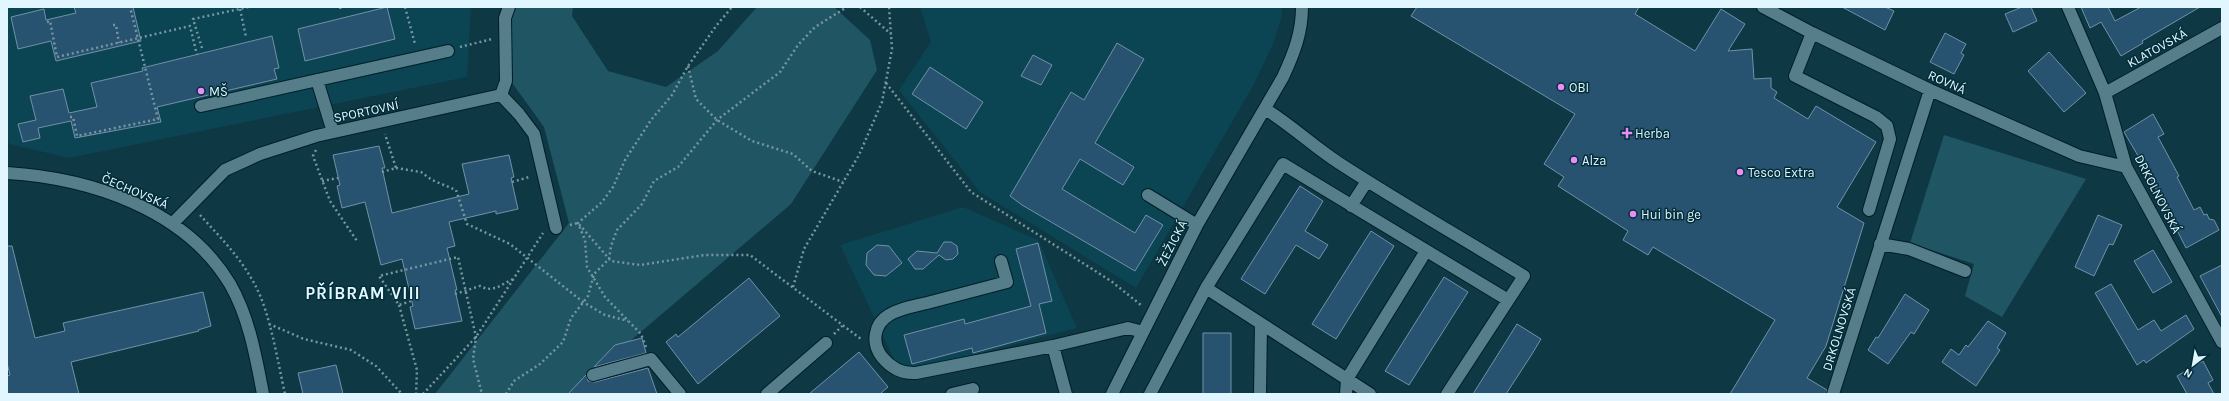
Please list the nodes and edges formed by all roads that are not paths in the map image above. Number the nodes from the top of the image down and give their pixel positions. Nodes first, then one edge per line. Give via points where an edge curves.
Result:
1 (509, 7) edge
2 (1302, 7) edge
3 (1763, 7) edge
4 (2068, 7) edge
5 (2222, 28) edge
6 (1812, 33) junction
7 (448, 51) road end
8 (317, 80) junction
9 (1930, 90) junction
10 (2105, 93) junction
11 (500, 95) junction
12 (201, 106) dead end
13 (1265, 109) junction
14 (333, 132) junction
15 (2126, 167) junction
16 (7, 173) edge
17 (1366, 181) junction
18 (1148, 195) dead end
19 (1351, 206) junction
20 (1870, 210) dead end
21 (173, 223) junction
22 (1197, 225) junction
23 (556, 228) road end
24 (1880, 244) junction
25 (1426, 250) junction
26 (1001, 261) dead end
27 (1965, 271) dead end
28 (1206, 288) junction
29 (1508, 300) junction
30 (1261, 324) junction
31 (1143, 332) junction
32 (2222, 342) edge
33 (826, 343) dead end
34 (1053, 346) junction
35 (593, 375) dead end
36 (1347, 379) junction
37 (973, 389) dead end
38 (263, 394) edge
39 (680, 394) edge
40 (767, 394) edge
41 (952, 394) edge
42 (1066, 394) edge
43 (1112, 394) edge
44 (1150, 394) edge
45 (1260, 394) edge
46 (1346, 394) edge
47 (1370, 394) edge
48 (1447, 394) edge
49 (1834, 394) edge

1 - 11 street via 505,18 504,37 506,81
2 - 13 street, ŽEŽICKÁ via 1302,26 1295,52
3 - 6 street, ROVNÁ
4 - 10 street, DRKOLNOVSKÁ
5 - 10 street, KLATOVSKÁ
6 - 9 street, ROVNÁ
6 - 20 street via 1795,76 1876,117 1887,126 1890,139
7 - 8 street
8 - 12 street
8 - 14 street
9 - 15 street, ROVNÁ via 2080,156
9 - 24 street, DRKOLNOVSKÁ
10 - 15 street, DRKOLNOVSKÁ
11 - 14 street, SPORTOVNÍ
11 - 23 street via 534,134
13 - 17 street
13 - 22 street, ŽEŽICKÁ
14 - 21 street, SPORTOVNÍ via 260,154 225,170
15 - 32 street, DRKOLNOVSKÁ
16 - 21 street, ČECHOVSKÁ via 82,185 147,209
17 - 19 street
17 - 29 street via 1524,276
18 - 22 street
19 - 25 street
19 - 28 street via 1283,164
21 - 38 street, ČECHOVSKÁ via 217,264 230,285 249,330
22 - 31 street, ŽEŽICKÁ
24 - 27 street via 1909,249
24 - 49 street, DRKOLNOVSKÁ
25 - 29 street
25 - 36 street
26 - 34 street via 1007,282 890,314 882,320 877,329 877,350 890,365 900,372 908,373
28 - 30 street
28 - 44 street
29 - 48 street
30 - 36 street
30 - 45 street
31 - 34 street via 1128,328
31 - 43 street, ŽEŽICKÁ
33 - 40 street
34 - 42 street
35 - 39 street via 651,359
36 - 46 street
36 - 47 street
37 - 41 street

